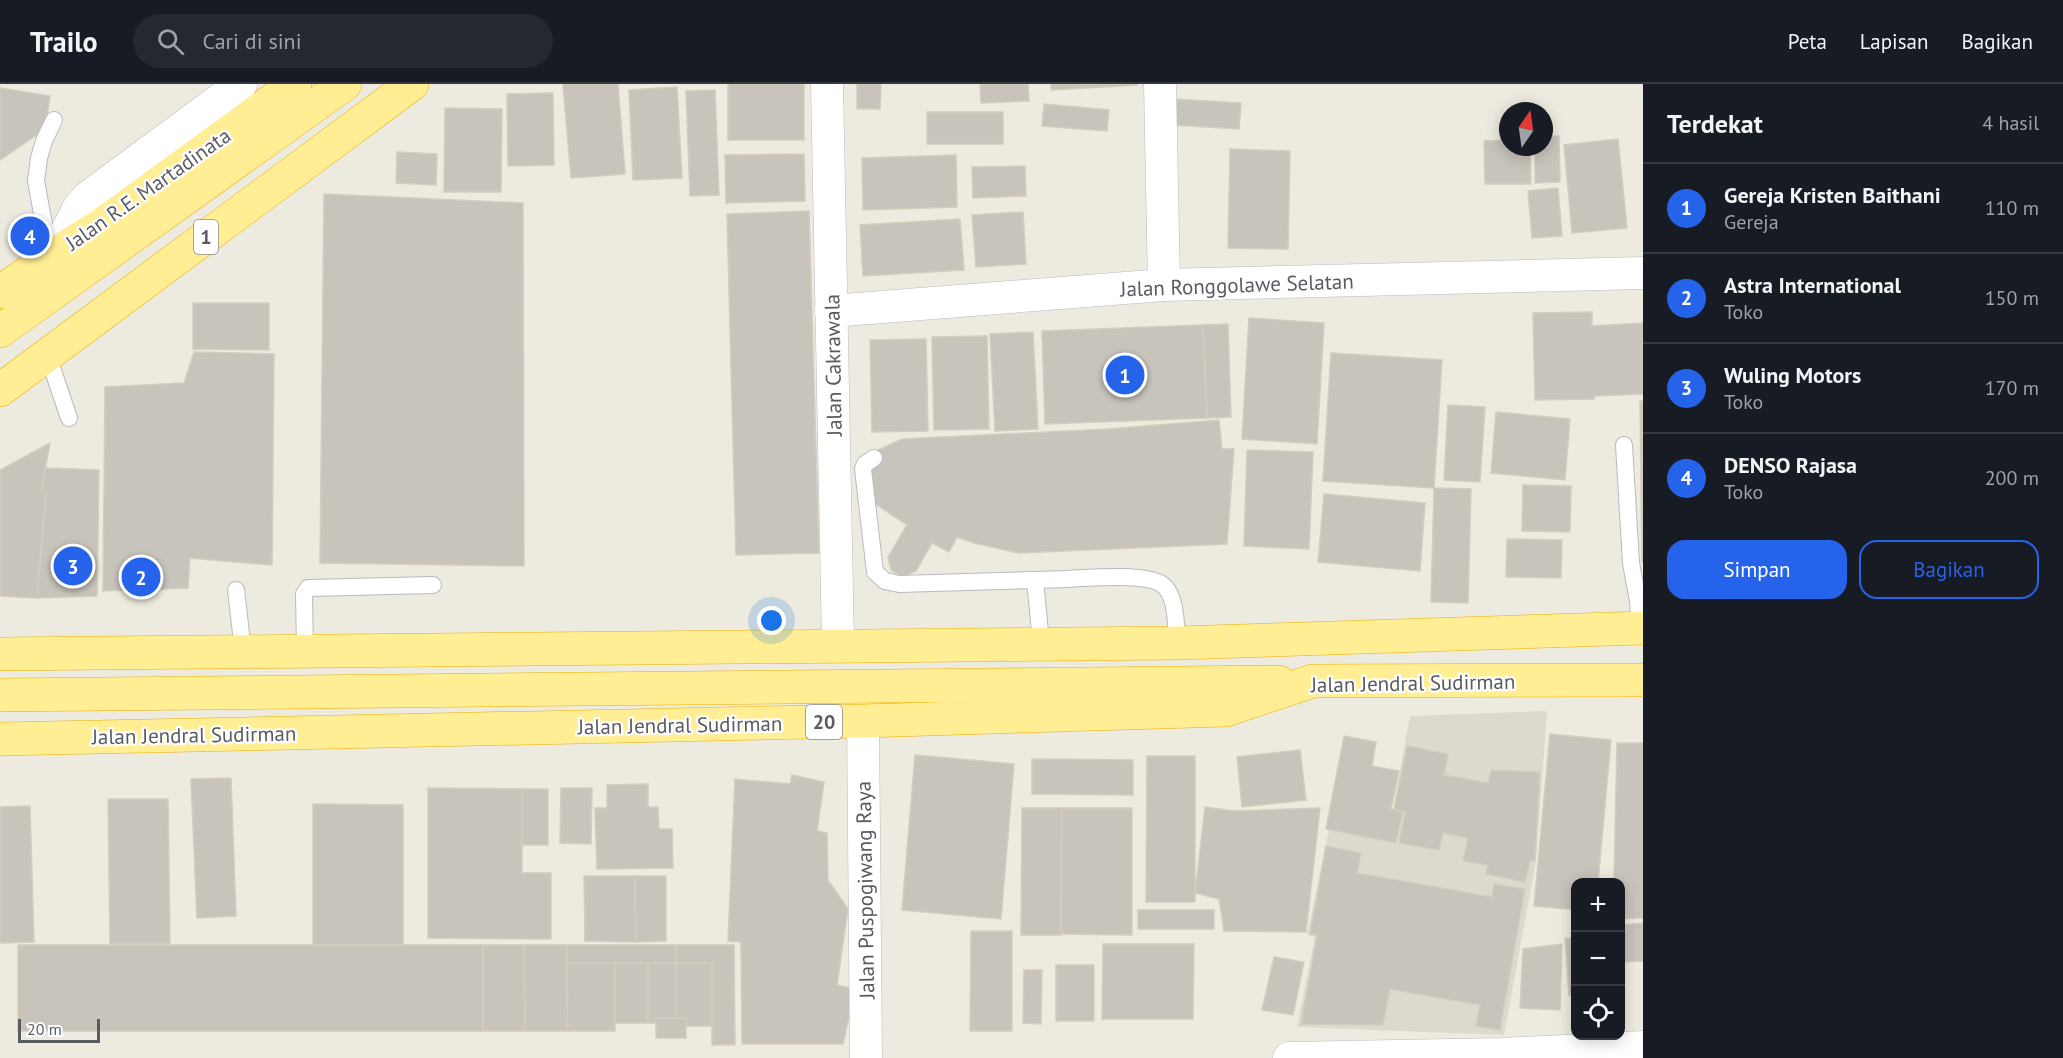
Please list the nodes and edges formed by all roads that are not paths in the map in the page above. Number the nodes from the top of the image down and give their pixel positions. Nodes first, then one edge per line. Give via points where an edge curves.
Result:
1 (241, 84) edge
2 (295, 84) edge
3 (345, 84) edge
4 (412, 84) edge
5 (827, 84) edge
6 (1160, 84) edge
7 (54, 120) dead end
8 (53, 255) junction
9 (1643, 273) edge
10 (1164, 285) junction
11 (0, 292) edge
12 (831, 311) junction
13 (0, 331) edge
14 (48, 356) junction
15 (0, 390) edge
16 (69, 418) dead end
17 (1624, 445) dead end
18 (874, 458) dead end
19 (1035, 580) junction
20 (1639, 584) edge
21 (433, 585) dead end
22 (236, 590) dead end
23 (1641, 628) edge
24 (1041, 643) junction
25 (1177, 643) junction
26 (838, 646) junction
27 (243, 651) junction
28 (305, 651) junction
29 (0, 654) edge
30 (1643, 680) edge
31 (1313, 681) junction
32 (0, 695) edge
33 (863, 721) junction
34 (0, 739) edge
35 (1594, 1042) edge
36 (1643, 1047) edge
37 (1520, 1055) edge
38 (866, 1058) edge
39 (1289, 1058) edge

1 - 8 street via 88,197
2 - 8 highway, Jalan R.E. Martadinata via 100,226
3 - 13 highway, 1
4 - 14 highway, 1
5 - 12 street, Jalan Cakrawala
6 - 10 street
7 - 8 lane via 44,141 36,181
8 - 11 highway, Jalan R.E. Martadinata
9 - 10 street, Jalan Ronggolawe Selatan
10 - 12 street, Jalan Ronggolawe Selatan
12 - 26 street, Jalan Cakrawala
14 - 15 highway, 1
14 - 16 lane
17 - 20 lane via 1631,563
18 - 19 lane via 863,469 875,572 885,581 900,584
19 - 24 lane
19 - 25 lane via 1134,578 1161,584 1169,591 1175,613
20 - 23 lane
21 - 28 lane via 308,588 304,594
22 - 27 lane
23 - 25 highway
24 - 25 highway
24 - 26 highway
26 - 28 highway
27 - 28 highway
27 - 29 highway
30 - 31 highway, Jalan Jendral Sudirman / 20
31 - 32 highway, 20
31 - 33 highway, Jalan Jendral Sudirman / 20 via 1226,710
33 - 34 highway, Jalan Jendral Sudirman / 20
33 - 38 street, Jalan Puspogiwang Raya
35 - 36 street
35 - 37 street
37 - 39 street

